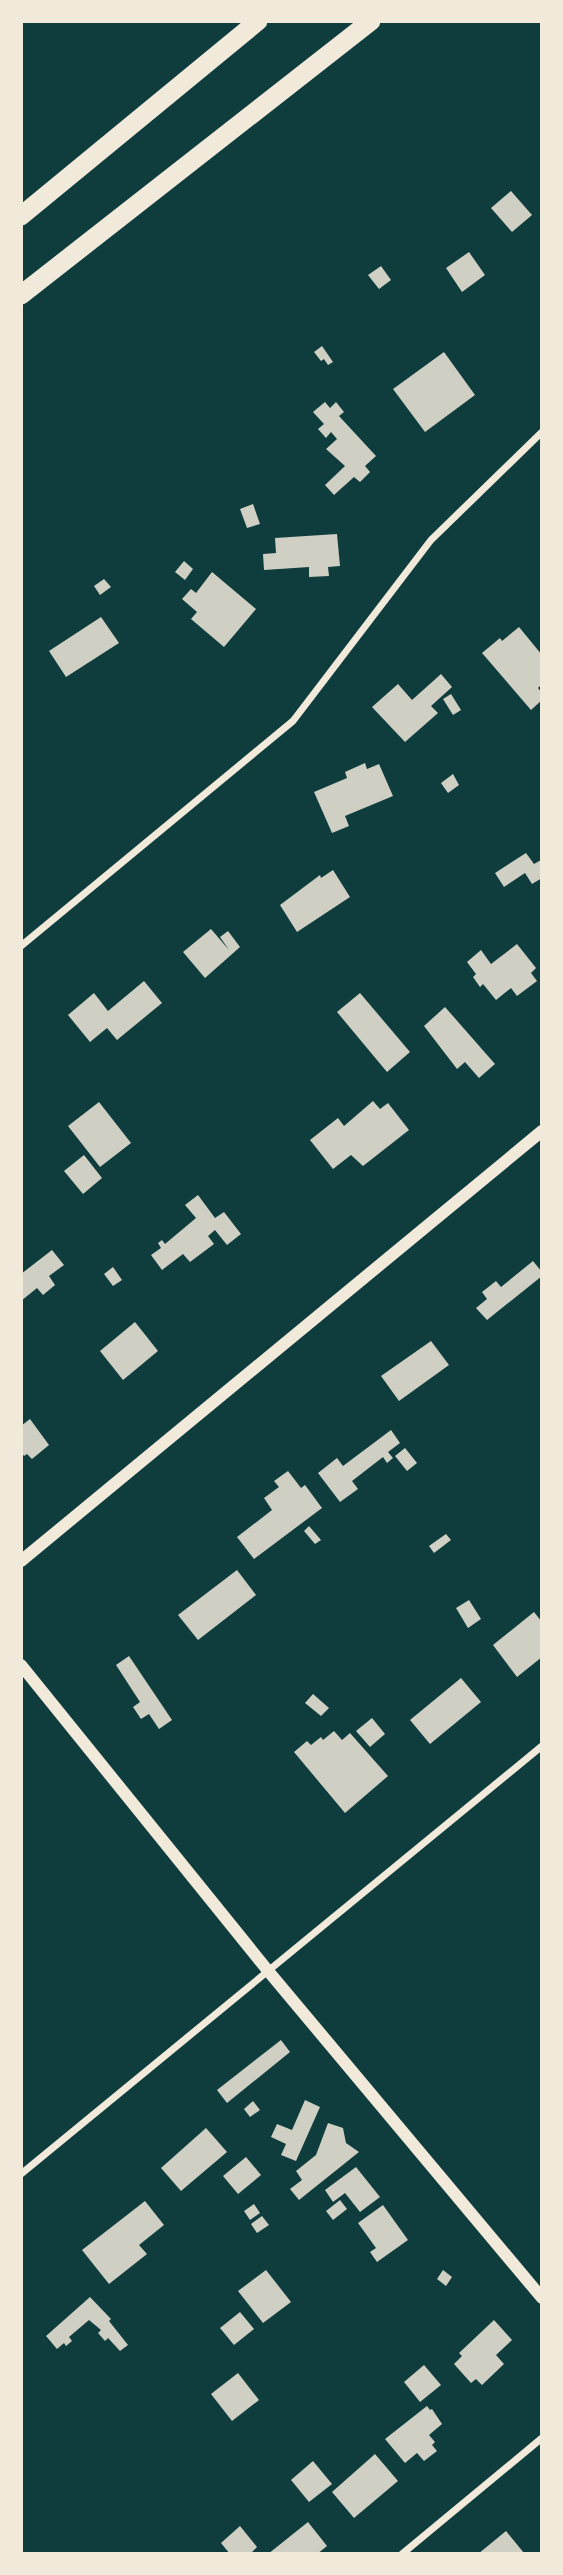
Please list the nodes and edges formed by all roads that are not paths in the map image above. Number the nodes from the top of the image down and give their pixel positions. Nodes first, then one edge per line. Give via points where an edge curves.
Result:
1 (258, 21) edge
2 (370, 21) edge
3 (21, 216) edge
4 (21, 295) edge
5 (542, 432) edge
6 (21, 946) edge
7 (542, 1131) edge
8 (21, 1561) edge
9 (21, 1665) edge
10 (542, 1746) edge
11 (269, 1972) junction
12 (21, 2174) edge
13 (542, 2298) edge
14 (542, 2438) edge
15 (402, 2554) edge

1 - 3 highway
2 - 4 highway
5 - 6 street via 431,540 293,721
7 - 8 street
9 - 11 street
10 - 11 street
11 - 12 street
11 - 13 street
14 - 15 street

